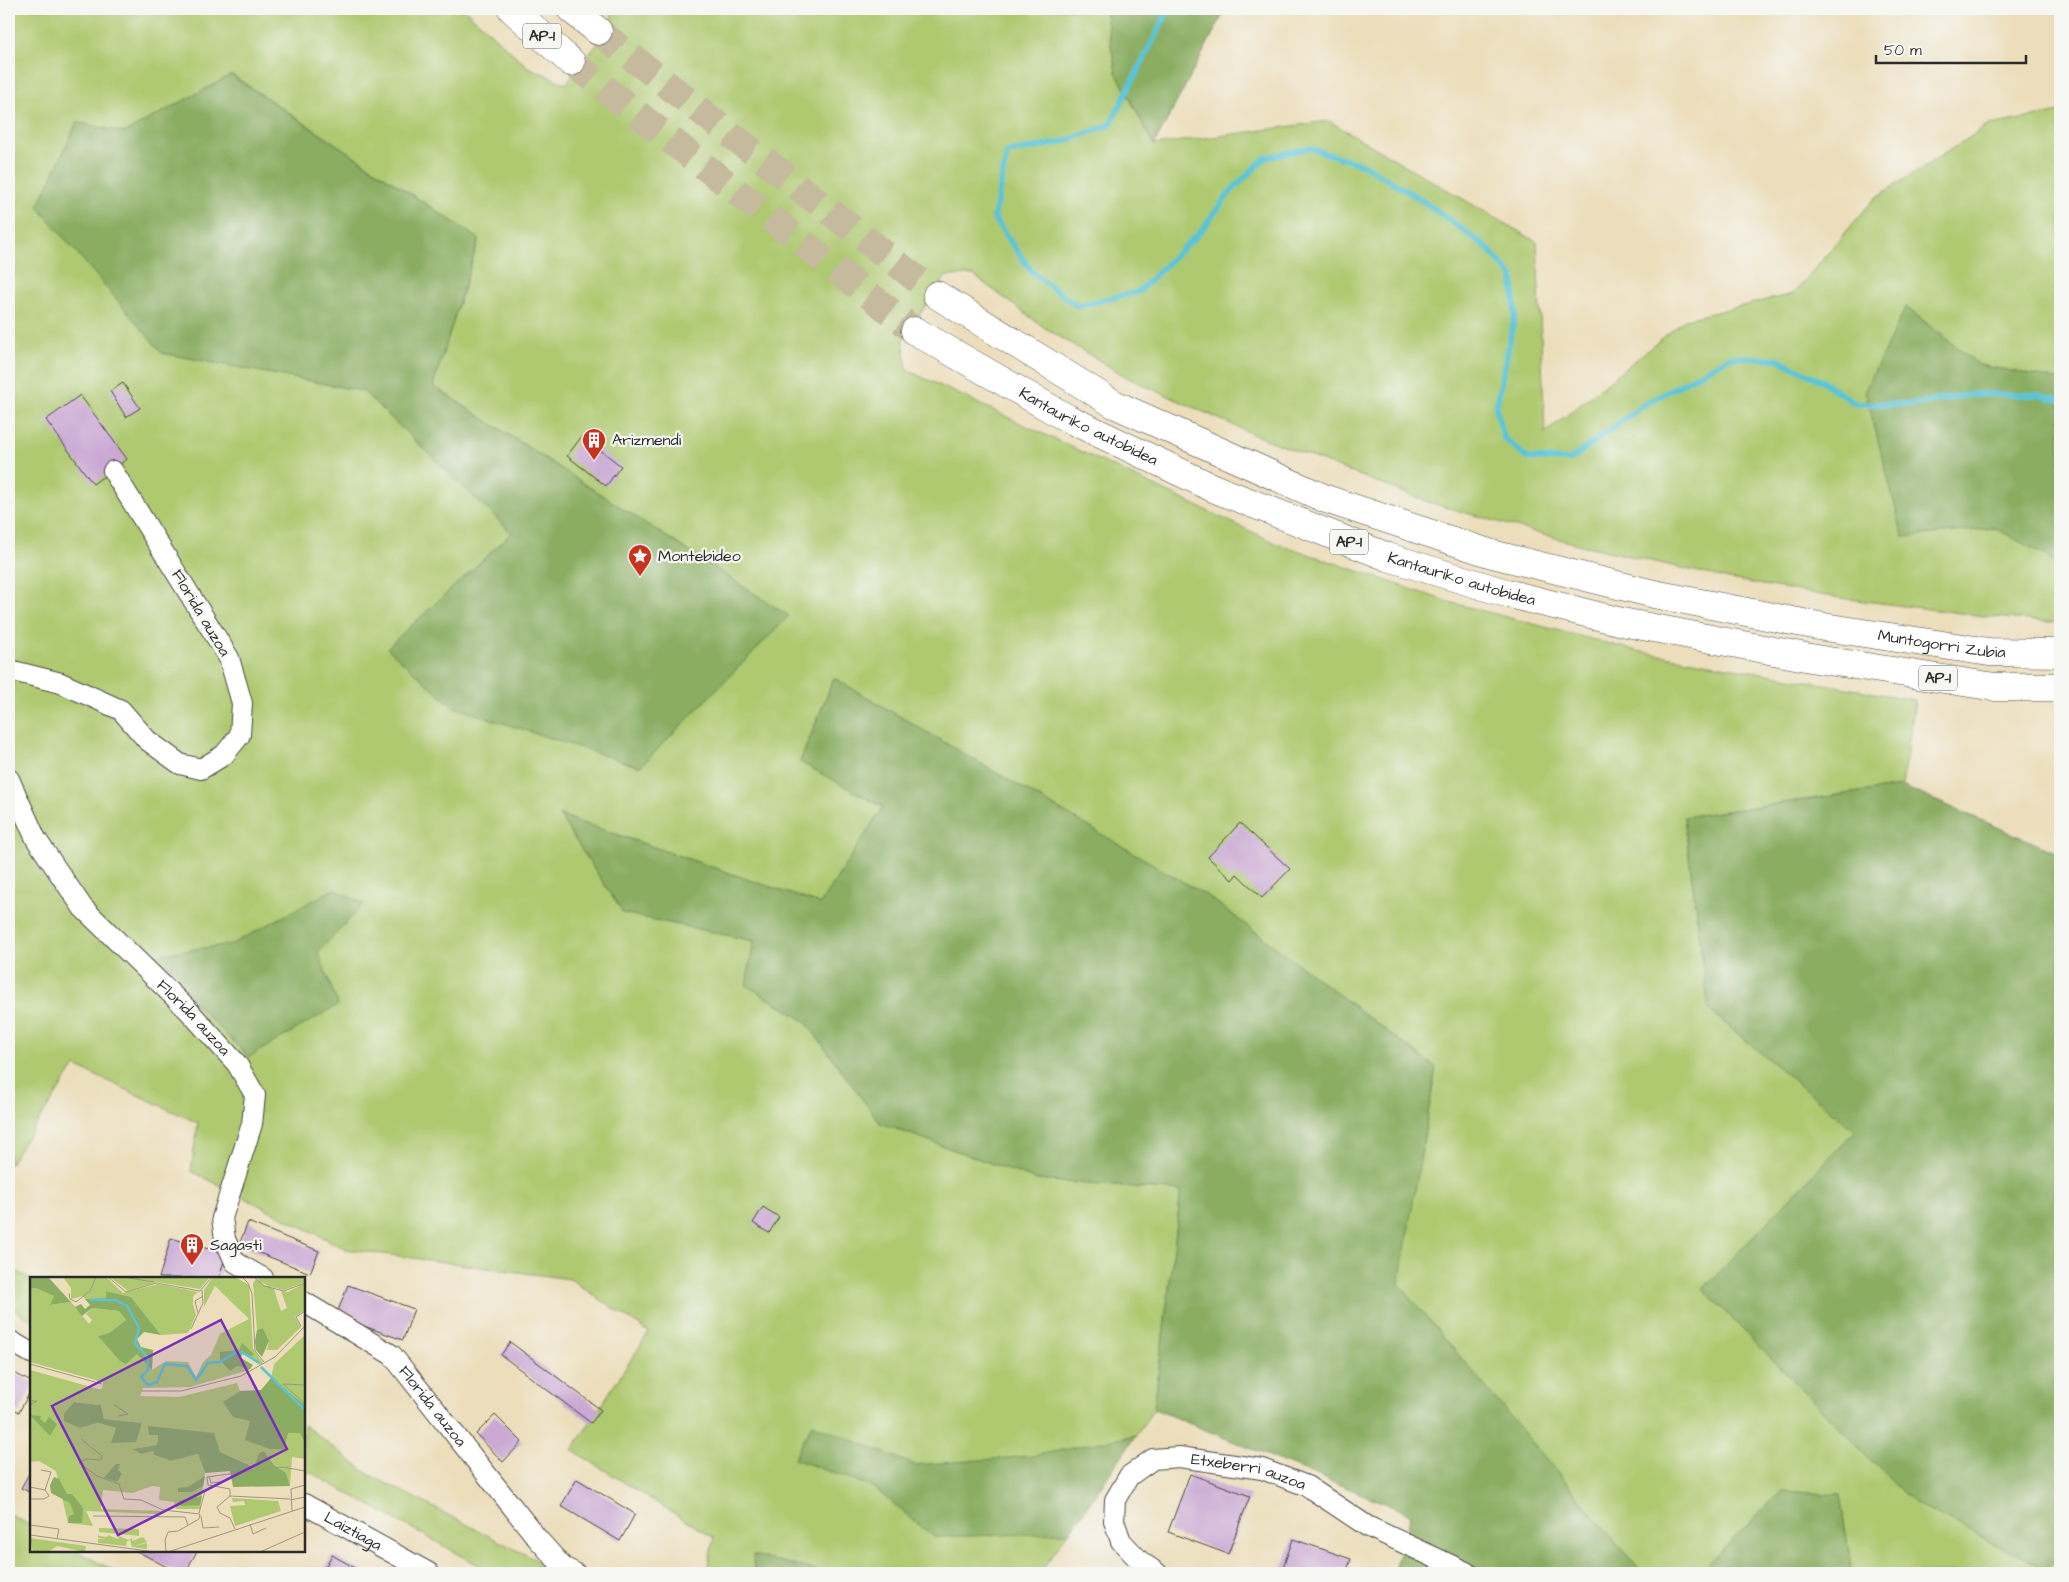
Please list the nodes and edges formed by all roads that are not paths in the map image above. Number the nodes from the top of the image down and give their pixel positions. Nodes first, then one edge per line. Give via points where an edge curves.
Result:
1 (512, 9) edge
2 (571, 9) edge
3 (598, 31) tunnel mouth
4 (572, 62) tunnel mouth
5 (937, 295) tunnel mouth
6 (915, 331) tunnel mouth
7 (114, 471) dead end
8 (1824, 627) joint
9 (2060, 653) edge
10 (1816, 659) joint
11 (9, 670) edge
12 (2060, 687) edge
13 (9, 779) edge
14 (260, 1277) edge
15 (305, 1303) edge
16 (9, 1340) edge
17 (30, 1352) edge
18 (305, 1505) edge
19 (429, 1573) edge
20 (575, 1573) edge
21 (1157, 1573) edge
22 (1468, 1573) edge

1 - 4 highway, AP-1
2 - 3 highway, AP-1
5 - 8 highway, Kantauriko autobidea / AP-1 via 1114,404 1326,499 1492,554 1654,594
6 - 10 highway, Kantauriko autobidea / AP-1 via 1067,418 1213,488 1388,557 1506,593 1622,622
7 - 11 street, Florida auzoa via 229,658 242,703 240,736 224,756 201,769 180,764 147,740 121,710 61,683
8 - 9 highway, Muntogorri Zubia / AP-1 via 1989,652
10 - 12 highway, Muntogorri Zubia / AP-1 via 1995,687
13 - 14 street, Florida auzoa via 36,839 83,908 189,1011 237,1064 255,1095 252,1124 222,1218 225,1239 235,1262
15 - 20 street, Florida auzoa via 392,1355 537,1538 563,1567
16 - 17 street
18 - 19 street, Laiztiaga
21 - 22 street, Etxeberri auzoa via 1140,1561 1122,1541 1114,1521 1116,1500 1129,1476 1153,1459 1179,1457 1262,1469 1307,1486 1368,1526

